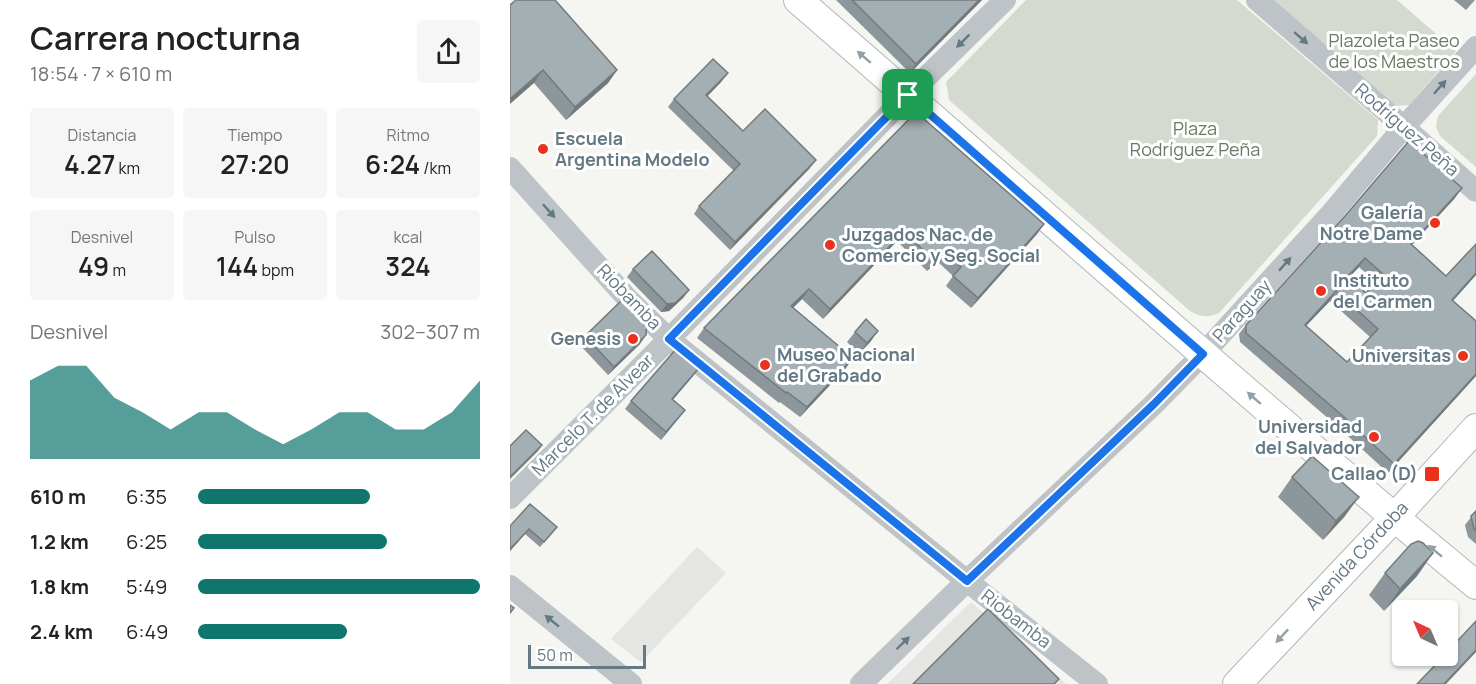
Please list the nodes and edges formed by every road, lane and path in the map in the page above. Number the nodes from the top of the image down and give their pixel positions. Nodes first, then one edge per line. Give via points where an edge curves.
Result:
1 (798, 0) edge
2 (1005, 0) edge
3 (1257, 0) edge
4 (1476, 47) edge
5 (908, 95) junction
6 (1404, 127) junction
7 (510, 168) edge
8 (1476, 191) edge
9 (669, 339) junction
10 (1203, 354) junction
11 (1476, 428) edge
12 (510, 498) edge
13 (1394, 518) junction
14 (967, 581) junction
15 (1476, 585) edge
16 (510, 586) edge
17 (630, 684) edge
18 (861, 684) edge
19 (1097, 684) edge
20 (1237, 684) edge

5 -> 1 main road
2 -> 5 street, Marcelo T. de Alvear
3 -> 6 street, Rodríguez Peña
6 -> 4 street, Paraguay
5 - 9 street, Marcelo T. de Alvear
5 - 10 main road
6 - 8 street, Rodríguez Peña
10 -> 6 street, Paraguay
7 -> 9 street, Riobamba
9 - 12 street, Marcelo T. de Alvear
9 - 14 street, Riobamba
13 -> 10 main road
10 - 14 street, Paraguay
11 - 13 main road, Avenida Córdoba
15 -> 13 main road
13 -> 20 main road, Avenida Córdoba
18 -> 14 street, Paraguay
14 - 19 street, Riobamba
17 -> 16 street

